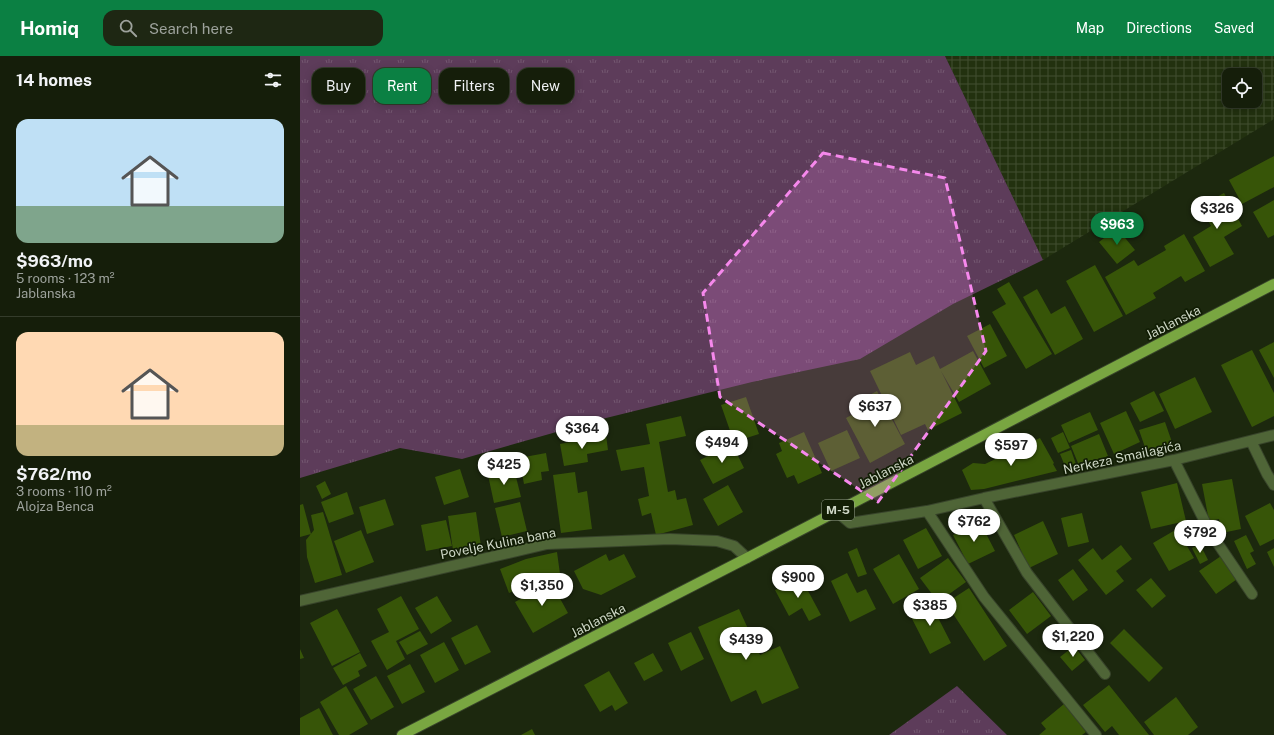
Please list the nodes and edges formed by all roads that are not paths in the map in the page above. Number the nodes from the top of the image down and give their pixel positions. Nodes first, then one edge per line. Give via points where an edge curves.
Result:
1 (1274, 284) edge
2 (1274, 435) edge
3 (1251, 441) junction
4 (1174, 460) junction
5 (1274, 485) edge
6 (984, 498) junction
7 (927, 511) junction
8 (836, 512) junction
9 (747, 558) junction
10 (1252, 594) dead end
11 (300, 601) edge
12 (1105, 674) dead end
13 (402, 735) edge
14 (1096, 735) edge

1 - 8 main road, Jablanska / M-5
2 - 3 street, Nerkeza Smailagića
3 - 4 street, Nerkeza Smailagića
3 - 5 street
4 - 6 street, Nerkeza Smailagića
4 - 10 street via 1210,532
6 - 7 street, Nerkeza Smailagića
6 - 12 street via 1027,573
7 - 8 street, Nerkeza Smailagića via 850,523
7 - 14 street via 984,597
8 - 9 main road, Jablanska / M-5
9 - 11 street, Povelje Kulina bana via 734,546 717,541 670,539 546,544
9 - 13 main road, Jablanska / M-5

